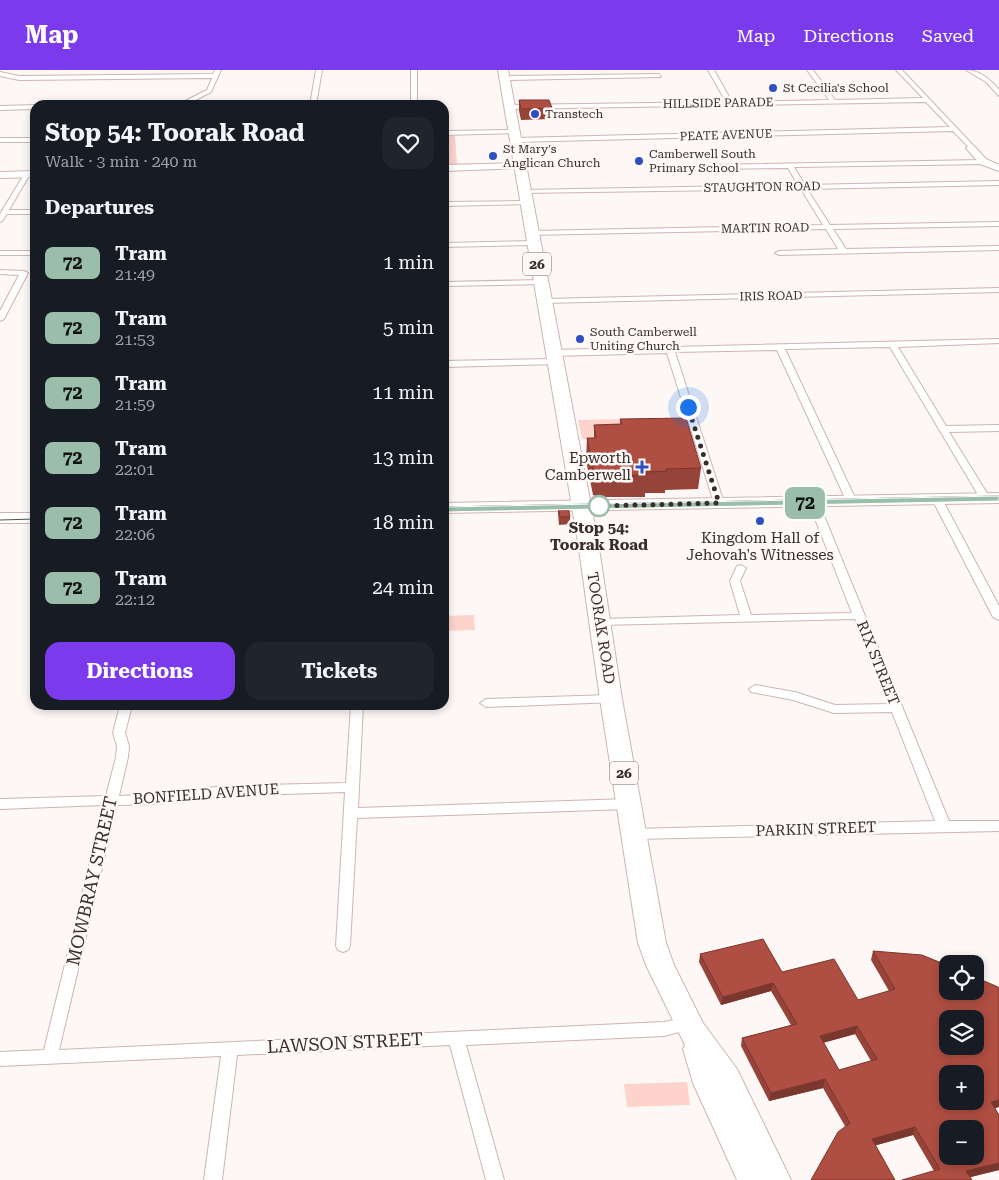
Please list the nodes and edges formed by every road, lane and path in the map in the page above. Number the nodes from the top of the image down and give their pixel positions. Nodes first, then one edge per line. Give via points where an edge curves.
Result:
1 (320, 70) edge
2 (414, 70) edge
3 (711, 70) edge
4 (810, 70) edge
5 (899, 70) edge
6 (969, 70) edge
7 (217, 73) edge
8 (0, 74) edge
9 (504, 74) edge
10 (659, 76) dead end
11 (999, 94) edge
12 (192, 100) edge
13 (314, 100) edge
14 (414, 100) edge
15 (926, 100) junction
16 (833, 101) junction
17 (730, 103) junction
18 (509, 106) junction
19 (30, 107) edge
20 (0, 108) edge
21 (954, 130) junction
22 (449, 133) edge
23 (514, 136) junction
24 (0, 140) edge
25 (30, 140) edge
26 (971, 148) joint
27 (984, 162) junction
28 (519, 166) junction
29 (790, 166) junction
30 (712, 167) dead end
31 (999, 167) edge
32 (449, 168) edge
33 (30, 174) edge
34 (0, 175) edge
35 (30, 175) edge
36 (999, 183) edge
37 (803, 187) junction
38 (525, 197) junction
39 (449, 204) edge
40 (4, 211) edge
41 (30, 212) edge
42 (0, 220) edge
43 (999, 224) edge
44 (828, 227) junction
45 (532, 238) junction
46 (449, 245) edge
47 (999, 248) edge
48 (843, 251) junction
49 (30, 252) edge
50 (0, 253) edge
51 (780, 253) dead end
52 (0, 272) edge
53 (540, 282) junction
54 (449, 284) edge
55 (999, 290) edge
56 (544, 302) junction
57 (0, 319) edge
58 (999, 341) edge
59 (892, 345) junction
60 (780, 347) junction
61 (670, 350) junction
62 (554, 358) junction
63 (449, 364) edge
64 (999, 428) edge
65 (943, 429) junction
66 (992, 498) edge
67 (937, 499) junction
68 (851, 500) junction
69 (813, 501) junction
70 (719, 503) junction
71 (581, 505) junction
72 (449, 508) edge
73 (0, 518) edge
74 (30, 518) edge
75 (741, 568) dead end
76 (858, 616) junction
77 (746, 618) junction
78 (999, 618) edge
79 (600, 622) junction
80 (755, 689) dead end
81 (611, 699) junction
82 (486, 703) dead end
83 (896, 708) junction
84 (125, 710) edge
85 (357, 710) edge
86 (352, 787) junction
87 (112, 800) junction
88 (0, 804) edge
89 (629, 804) junction
90 (351, 813) junction
91 (944, 826) junction
92 (999, 826) edge
93 (634, 834) junction
94 (343, 946) dead end
95 (691, 1027) junction
96 (456, 1038) junction
97 (230, 1048) junction
98 (50, 1056) junction
99 (0, 1058) edge
100 (212, 1180) edge
101 (495, 1180) edge
102 (753, 1180) edge
103 (775, 1180) edge

1 - 13 street
2 - 14 street
3 - 17 street
4 - 16 street
5 - 15 street
6 - 11 street via 990,83
7 - 8 street via 17,78
7 - 12 street via 209,91
9 - 10 street
9 - 18 highway, TOORAK ROAD / 26
15 - 16 street, HILLSIDE PARADE
15 - 21 street
16 - 17 street, HILLSIDE PARADE
17 - 18 street, HILLSIDE PARADE
18 - 23 highway, TOORAK ROAD / 26
19 - 20 street
21 - 23 street, PEATE AVENUE via 685,137
21 - 26 street
22 - 23 street, PEATE AVENUE
23 - 28 highway, TOORAK ROAD / 26
24 - 25 street
26 - 27 street
27 - 29 street
27 - 31 street
28 - 32 street
28 - 38 highway, TOORAK ROAD / 26
29 - 30 street
29 - 37 street
33 - 34 street
35 - 40 street
36 - 37 street, STAUGHTON ROAD
37 - 38 street, STAUGHTON ROAD
37 - 44 street
38 - 39 street, STAUGHTON ROAD
38 - 45 highway, TOORAK ROAD / 26
40 - 41 street
40 - 42 street
43 - 44 street, MARTIN ROAD
44 - 45 street, MARTIN ROAD
44 - 48 street
45 - 46 street, MARTIN ROAD
45 - 53 highway, TOORAK ROAD / 26
47 - 48 street
48 - 51 street
49 - 50 street
52 - 57 street via 24,273
53 - 54 street
53 - 56 highway, TOORAK ROAD / 26
55 - 56 street, IRIS ROAD
56 - 62 highway, TOORAK ROAD / 26
58 - 59 street
59 - 60 street
59 - 65 street
60 - 61 street
60 - 68 street
61 - 62 street
61 - 70 street
62 - 63 street
62 - 71 highway, TOORAK ROAD / 26
64 - 65 street
65 - 66 street
66 - 67 main road
67 - 68 main road
67 - 78 street
68 - 69 main road
69 - 70 main road
69 - 76 street, RIX STREET
70 - 71 main road
71 - 72 main road
71 - 79 highway, TOORAK ROAD / 26
73 - 74 main road
75 - 77 street via 736,580
76 - 77 street
76 - 83 street, RIX STREET
77 - 79 street
79 - 81 highway, TOORAK ROAD / 26
80 - 83 street via 794,696 834,709
81 - 82 street
81 - 89 highway, TOORAK ROAD / 26
83 - 91 street, RIX STREET
84 - 87 street, MOWBRAY STREET via 119,733 123,751
85 - 86 street
86 - 87 street, BONFIELD AVENUE via 224,791
86 - 90 street
87 - 88 street, BONFIELD AVENUE
87 - 98 street, MOWBRAY STREET
89 - 90 street
89 - 93 highway, TOORAK ROAD / 26
90 - 94 street
91 - 92 street, PARKIN STREET
91 - 93 street, PARKIN STREET
93 - 95 highway, TOORAK ROAD / 26 via 652,942
95 - 96 street, LAWSON STREET
95 - 102 highway, TOORAK ROAD / 26 via 708,1083
95 - 103 highway, TOORAK ROAD / 26 via 726,1078
96 - 97 street, LAWSON STREET
96 - 101 street
97 - 98 street, LAWSON STREET
97 - 100 street
98 - 99 street, LAWSON STREET

